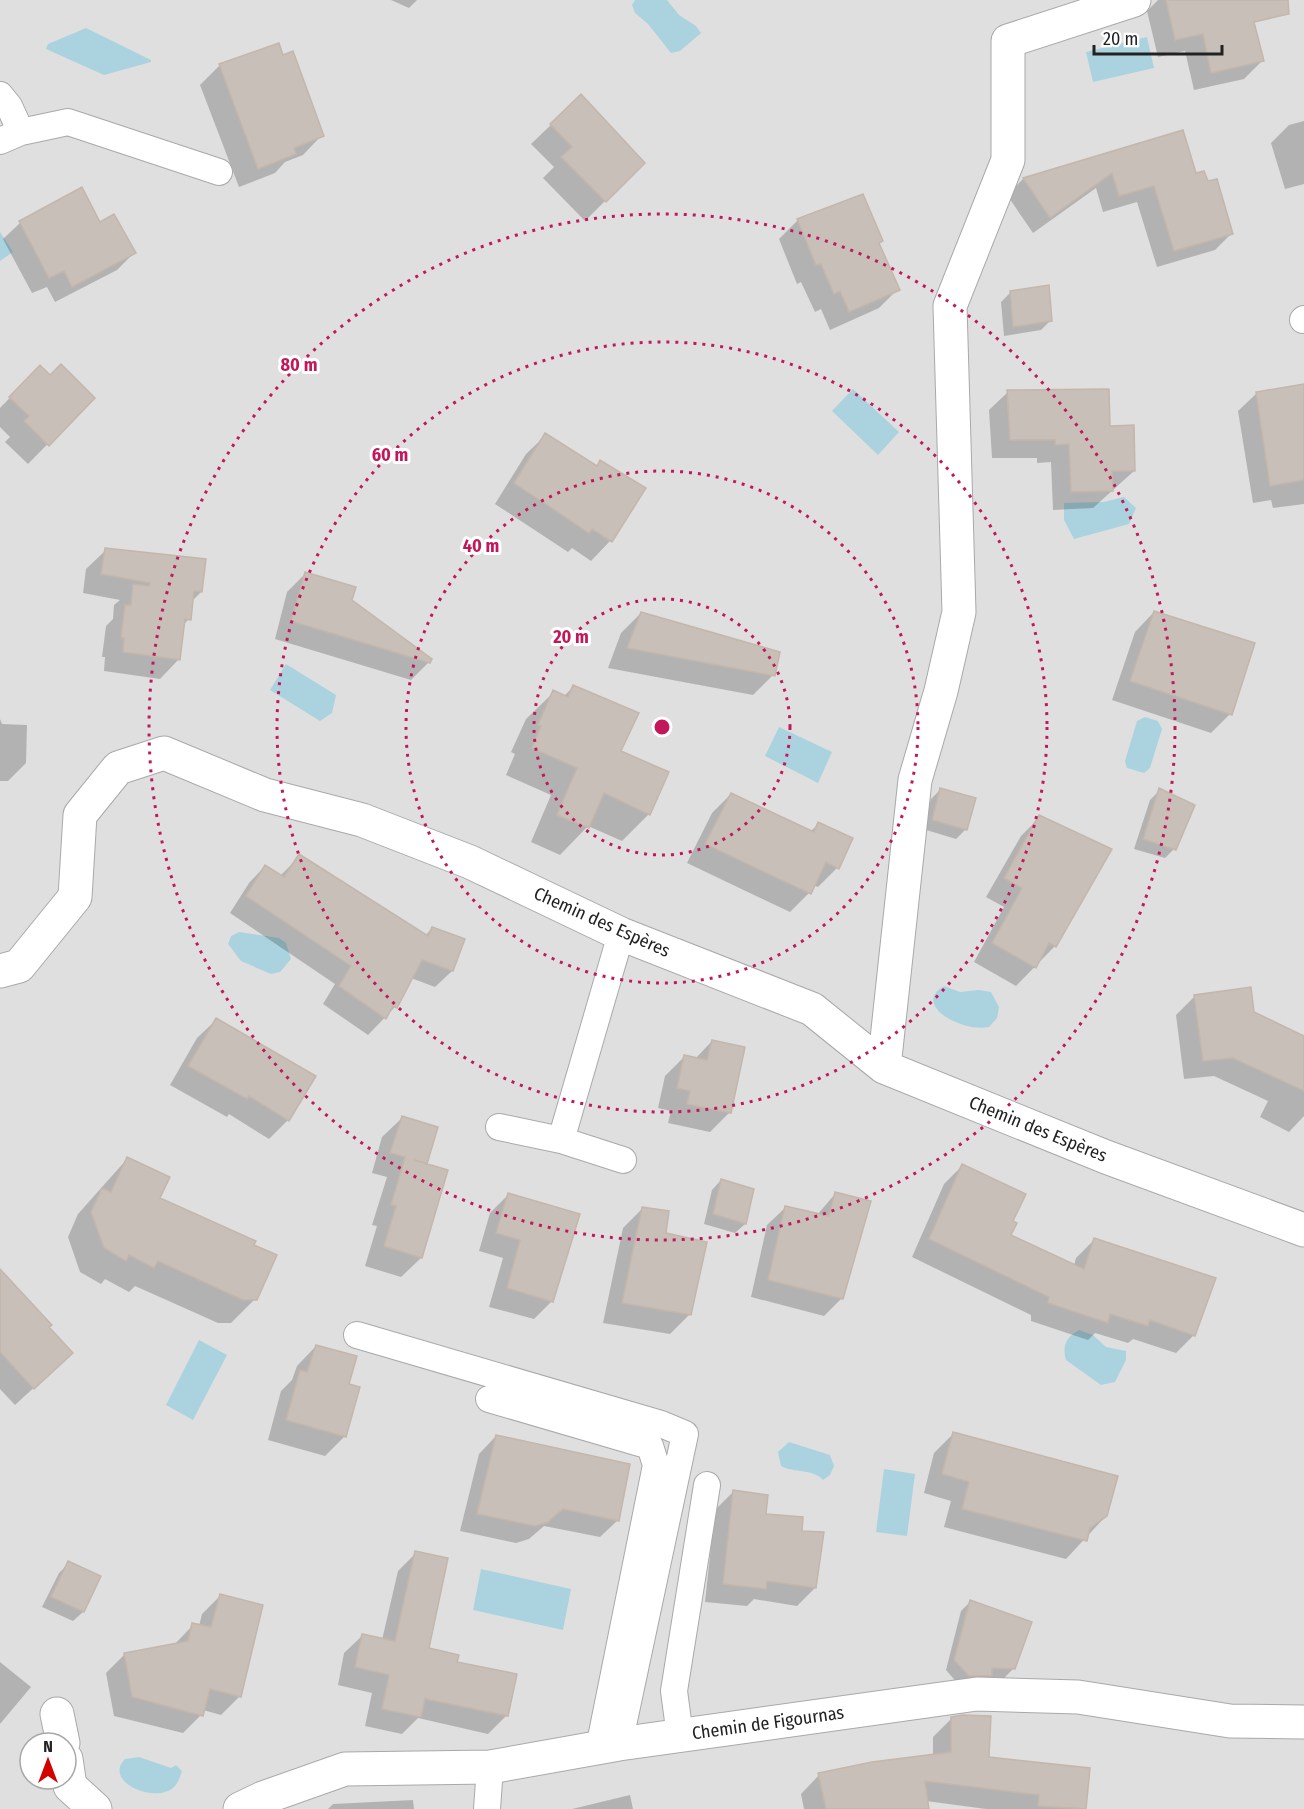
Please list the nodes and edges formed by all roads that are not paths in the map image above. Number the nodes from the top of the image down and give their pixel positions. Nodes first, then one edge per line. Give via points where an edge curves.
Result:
1 (1134, 0) edge
2 (0, 95) edge
3 (10, 137) edge
4 (219, 172) dead end
5 (621, 934) junction
6 (0, 971) edge
7 (884, 1067) junction
8 (499, 1127) dead end
9 (561, 1140) junction
10 (622, 1160) dead end
11 (1304, 1230) edge
12 (357, 1335) dead end
13 (489, 1399) dead end
14 (707, 1485) dead end
15 (1304, 1722) edge
16 (680, 1736) junction
17 (609, 1746) junction
18 (490, 1767) junction
19 (75, 1791) edge
20 (273, 1802) edge
21 (95, 1809) edge
22 (240, 1809) edge
23 (487, 1809) edge

1 - 7 street via 1008,41 1008,160 950,306 959,612 915,780
2 - 3 lane via 9,106
3 - 4 lane via 68,122
5 - 6 street, Chemin des Espères via 470,862 362,820 265,795 164,753 118,768 80,815 75,897 19,966
5 - 7 street, Chemin des Espères via 812,1009
5 - 9 lane
7 - 11 street, Chemin des Espères via 1106,1157
8 - 9 lane
9 - 10 lane
12 - 17 lane via 685,1434
13 - 17 lane via 650,1446 656,1465
14 - 16 lane via 674,1691
15 - 16 street, Chemin de Figournas via 1230,1722 1078,1697 977,1694
16 - 17 street, Chemin de Figournas
17 - 18 street, Chemin de Figournas
18 - 20 street, Chemin de Figournas via 345,1768
18 - 23 lane
19 - 21 street
20 - 22 street, Chemin de Figournas

